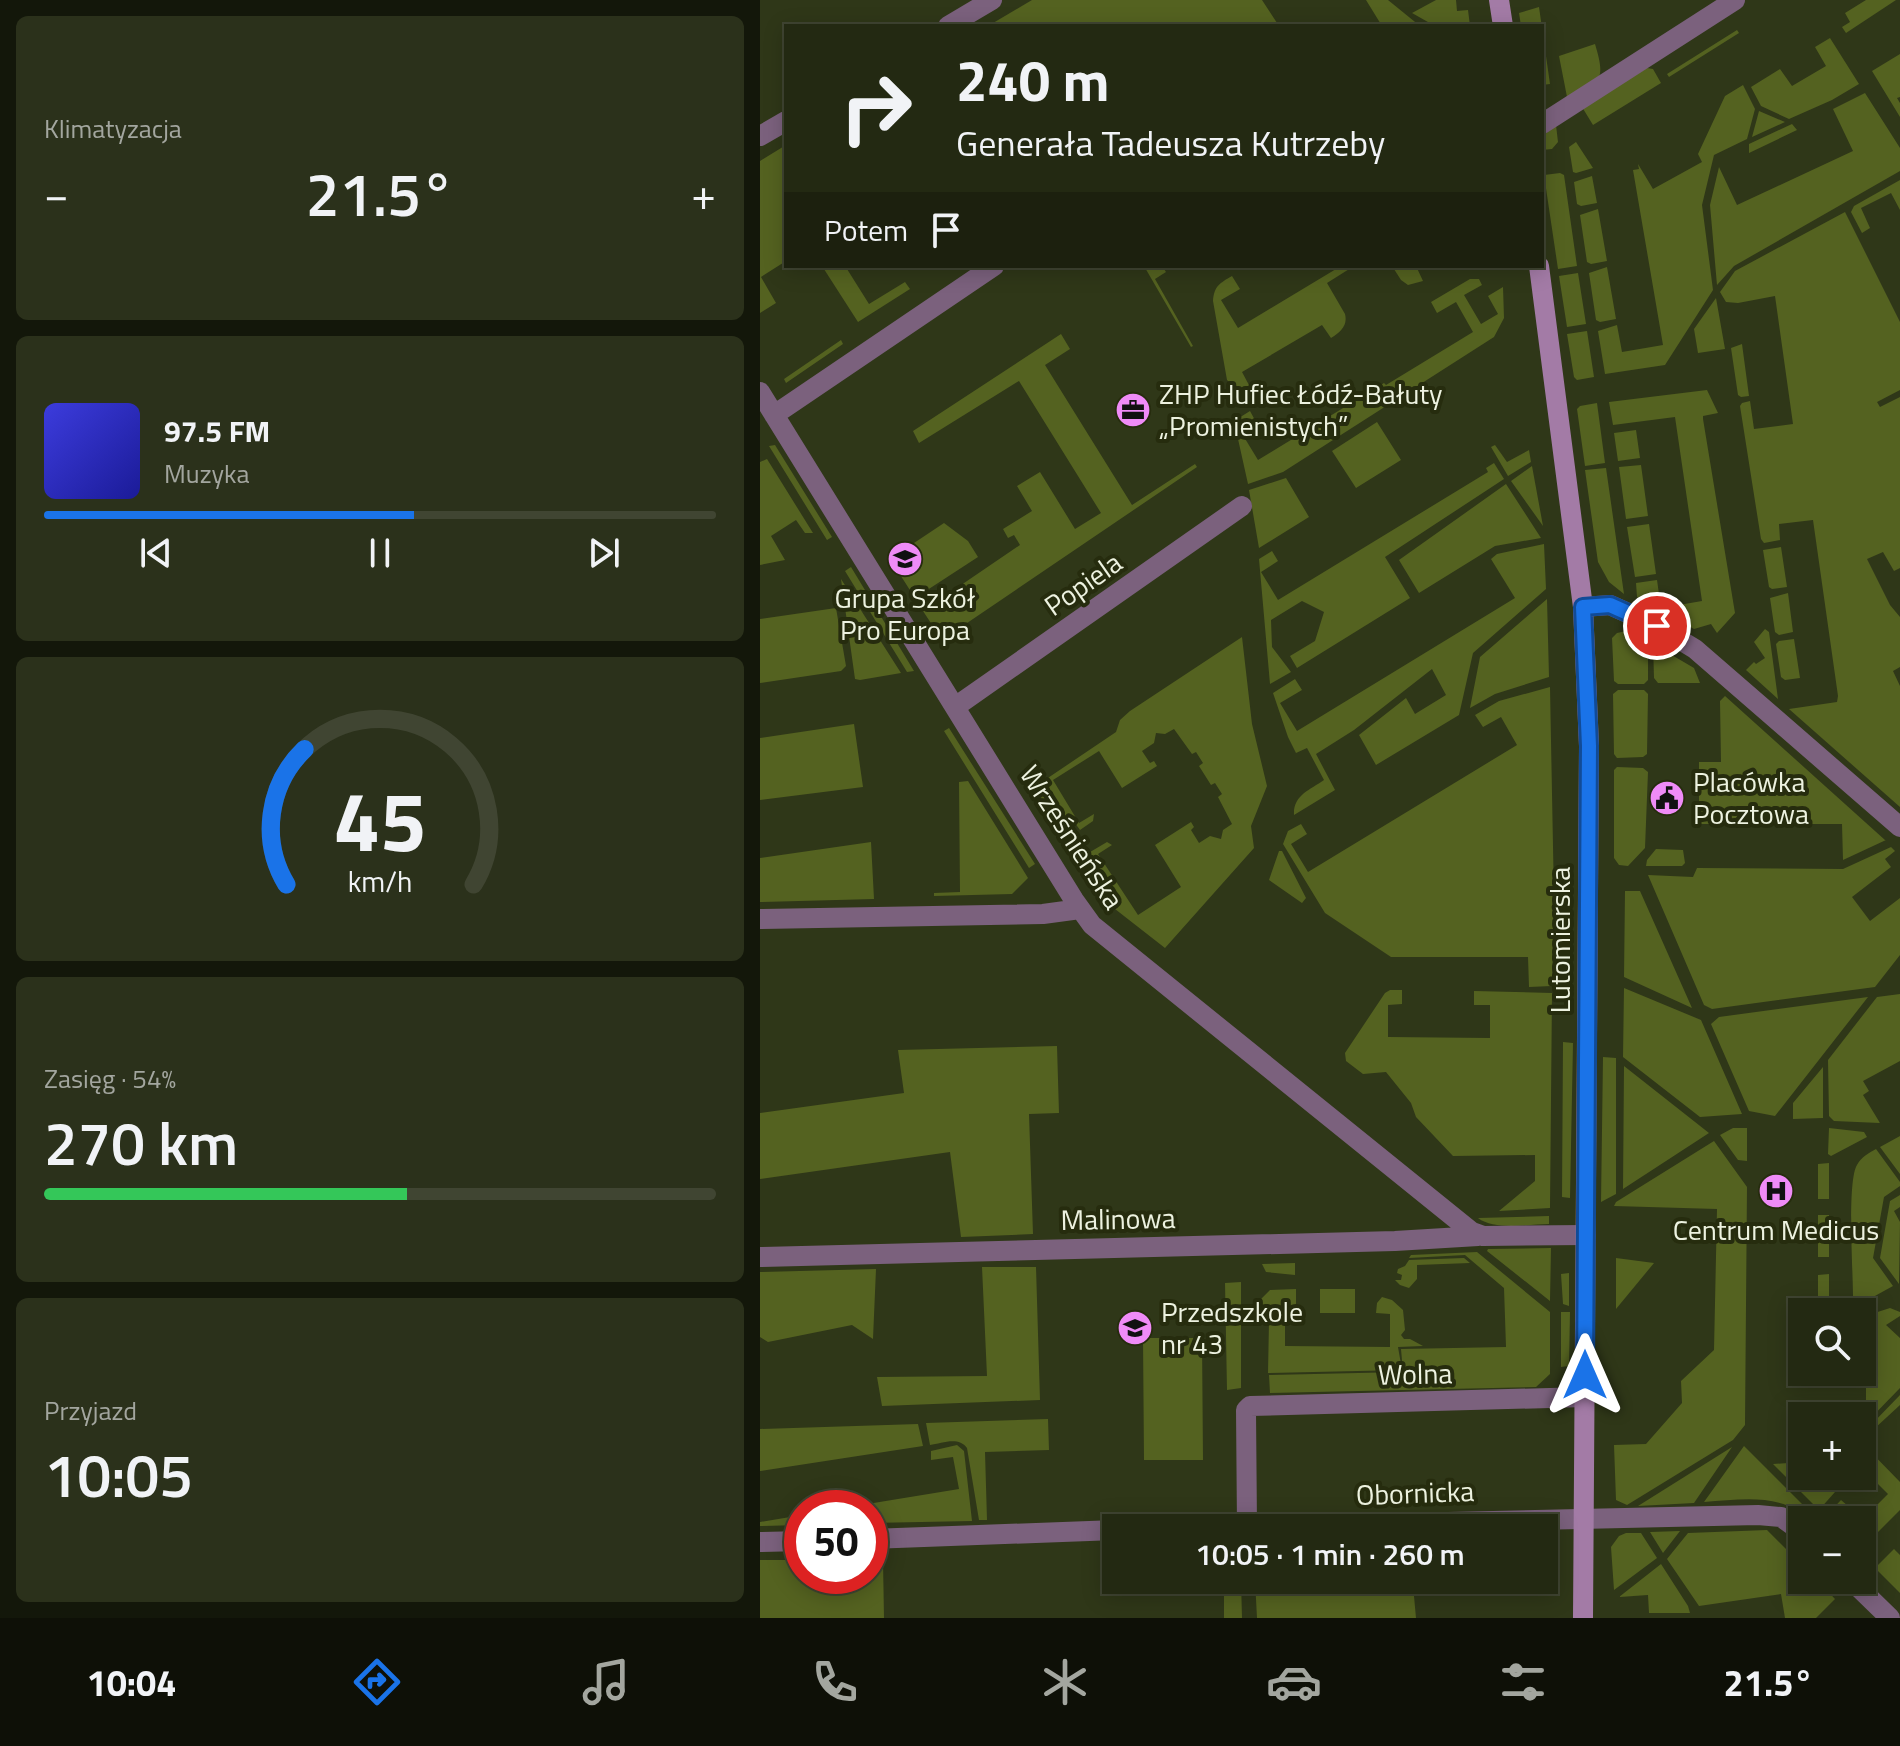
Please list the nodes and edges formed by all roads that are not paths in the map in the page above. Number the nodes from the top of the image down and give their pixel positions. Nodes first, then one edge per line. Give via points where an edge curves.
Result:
1 (992, 0) edge
2 (1499, 0) edge
3 (1735, 0) edge
4 (951, 24) edge
5 (1503, 24) edge
6 (784, 122) edge
7 (1544, 123) edge
8 (760, 136) edge
9 (991, 268) edge
10 (1539, 268) edge
11 (760, 392) edge
12 (774, 415) junction
13 (1242, 506) dead end
14 (1583, 607) junction
15 (955, 707) junction
16 (1900, 827) edge
17 (1080, 909) junction
18 (760, 919) edge
19 (1586, 1235) junction
20 (1478, 1236) junction
21 (760, 1257) edge
22 (1585, 1397) junction
23 (1247, 1514) edge
24 (1584, 1519) junction
25 (1558, 1520) edge
26 (1788, 1522) edge
27 (1102, 1531) edge
28 (888, 1538) edge
29 (784, 1541) edge
30 (760, 1542) edge
31 (1865, 1594) edge
32 (1583, 1618) edge
33 (1890, 1618) edge

1 - 4 street
2 - 5 main road
3 - 7 street
6 - 8 street
9 - 12 street
10 - 14 main road, Lutomierska
11 - 12 street, Wrześnieńska
12 - 15 street, Wrześnieńska
13 - 15 street, Popiela
14 - 16 street via 1610,605 1695,649
14 - 19 main road, Lutomierska via 1589,746
15 - 17 street, Wrześnieńska
17 - 18 street
17 - 20 street, Wrześnieńska via 1104,935
19 - 20 street
19 - 22 main road, Lutomierska
20 - 21 street, Malinowa
22 - 23 street, Wolna via 1247,1407
22 - 24 main road, Lutomierska
24 - 25 street, Obornicka
24 - 26 street, Obornicka via 1758,1515
24 - 32 main road, Lutomierska
27 - 28 street
29 - 30 street
31 - 33 street

